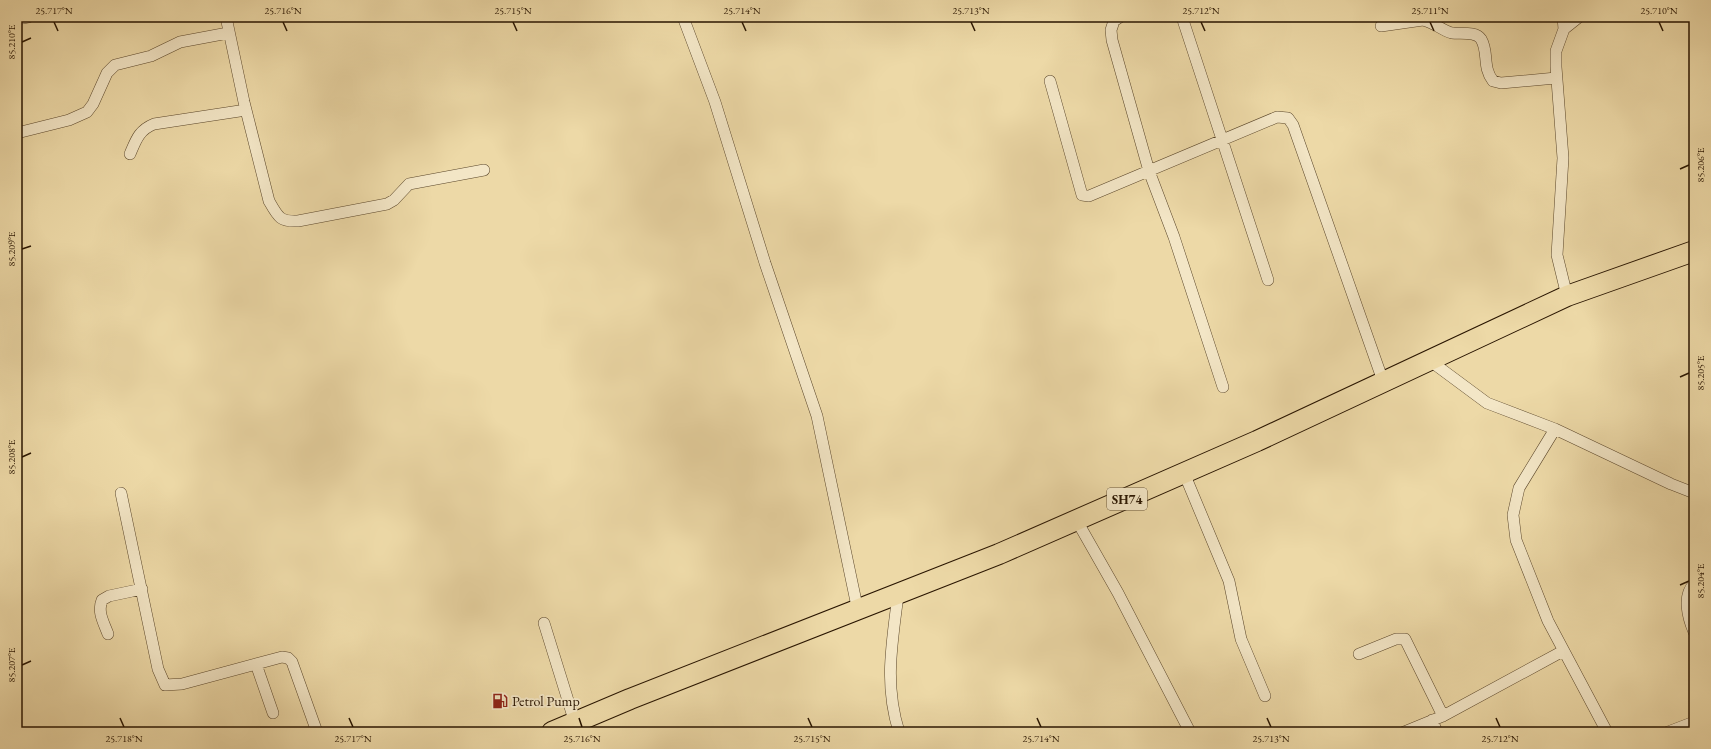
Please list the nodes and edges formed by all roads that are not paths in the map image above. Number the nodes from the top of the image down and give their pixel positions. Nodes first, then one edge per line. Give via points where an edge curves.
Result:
1 (28, 17) edge
2 (226, 17) edge
3 (683, 17) edge
4 (1120, 17) edge
5 (1182, 17) edge
6 (1563, 17) edge
7 (1579, 17) edge
8 (17, 19) edge
9 (1381, 26) dead end
10 (1564, 29) junction
11 (228, 33) junction
12 (1556, 78) junction
13 (1050, 82) dead end
14 (246, 110) junction
15 (17, 133) edge
16 (1221, 140) junction
17 (130, 154) dead end
18 (484, 170) dead end
19 (1149, 171) junction
20 (1694, 251) edge
21 (1268, 280) dead end
22 (1567, 296) junction
23 (1429, 360) junction
24 (1383, 381) junction
25 (1223, 387) dead end
26 (1555, 429) junction
27 (1184, 473) junction
28 (122, 492) dead end
29 (1694, 493) edge
30 (1077, 521) junction
31 (1694, 584) edge
32 (142, 590) junction
33 (898, 595) junction
34 (858, 611) junction
35 (544, 623) dead end
36 (1694, 632) edge
37 (108, 634) dead end
38 (1563, 651) junction
39 (1359, 654) dead end
40 (256, 664) junction
41 (1265, 696) dead end
42 (273, 713) dead end
43 (1443, 716) junction
44 (1432, 720) junction
45 (575, 722) junction
46 (1694, 722) edge
47 (317, 732) edge
48 (552, 732) edge
49 (899, 732) edge
50 (1190, 732) edge
51 (1404, 732) edge
52 (1437, 732) edge
53 (1607, 732) edge
54 (1668, 732) edge

1 - 8 street
2 - 11 street
3 - 34 street via 715,102 765,264 817,416
4 - 19 street via 1114,21 1111,30 1112,40
5 - 16 street
6 - 10 street
7 - 10 street
9 - 12 street via 1423,20 1451,32 1478,36 1483,46 1486,68 1493,81 1501,83
10 - 12 street via 1556,51
11 - 14 street
11 - 15 street via 180,42 151,56 115,65 107,72 87,112 69,120
12 - 22 street via 1563,158 1557,255
13 - 19 street via 1082,195 1089,196
14 - 17 street via 154,124 138,134
14 - 18 street via 269,201 277,216 286,222 387,204 409,184
16 - 19 street
16 - 21 street
16 - 24 street via 1277,117 1288,118 1293,125
19 - 25 street via 1174,237
20 - 22 highway, SH74
22 - 23 highway, SH74
23 - 24 highway, SH74
23 - 26 street via 1487,403
24 - 27 highway, SH74
26 - 29 street
26 - 38 street via 1519,488 1513,515 1516,540 1548,621
27 - 30 highway, SH74
27 - 41 street via 1229,581 1241,639
28 - 32 street
30 - 33 highway, SH74
30 - 50 street via 1118,593
31 - 36 street via 1687,597
32 - 37 street via 109,596 102,600 100,614
32 - 40 street via 158,669 165,685 182,684
33 - 34 highway, SH74
33 - 49 street via 891,650 890,692
34 - 45 highway, SH74
35 - 45 street
38 - 43 street
38 - 53 street
39 - 43 street via 1405,639
40 - 42 street
40 - 47 street via 282,657 292,662
43 - 44 street
44 - 51 street
44 - 52 street
45 - 48 highway, SH74
46 - 54 street

